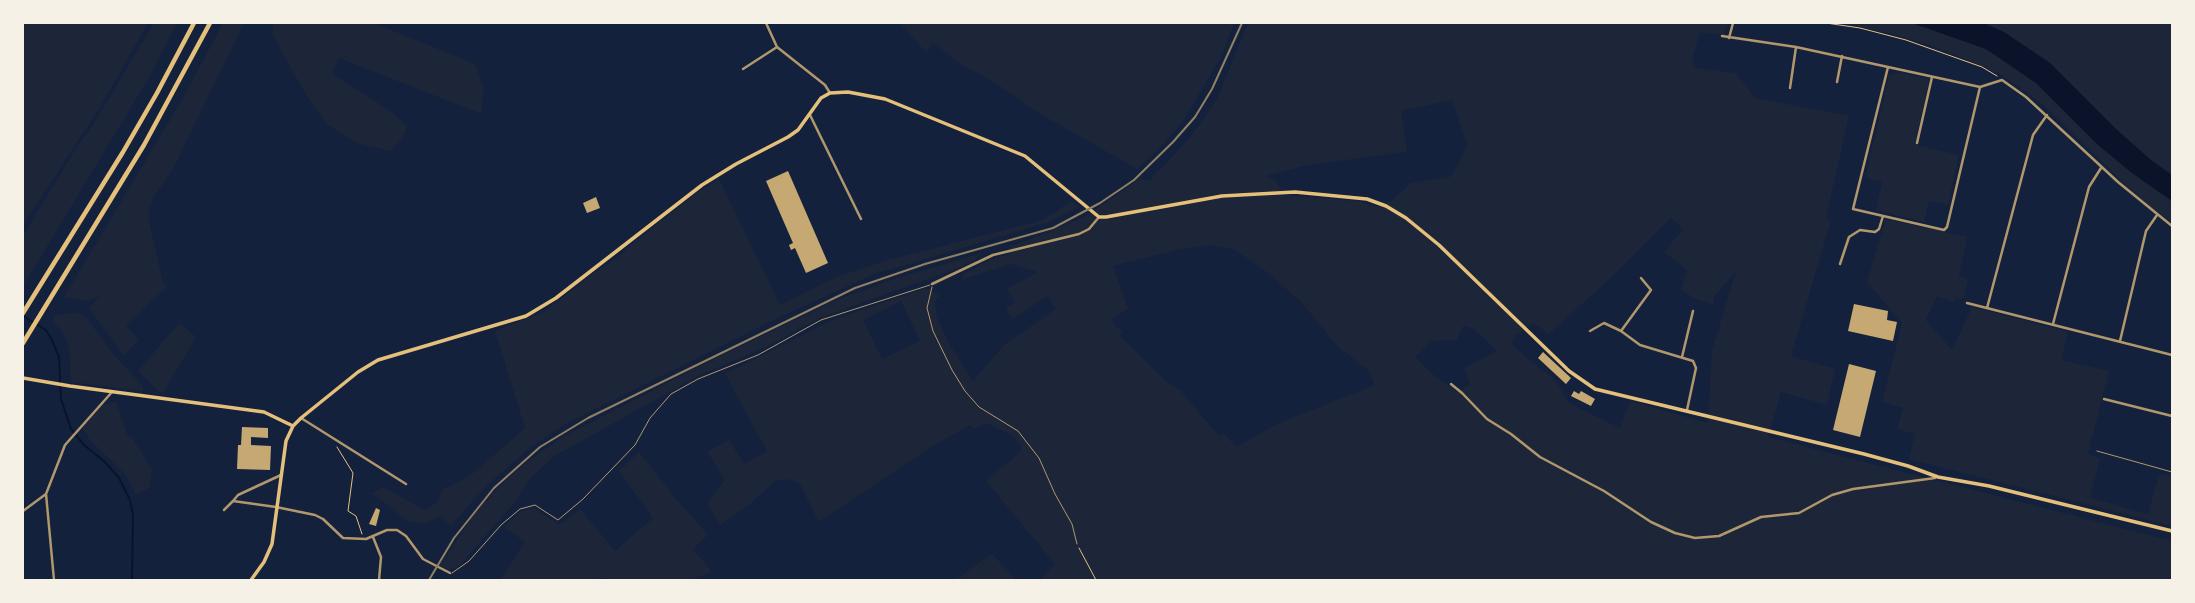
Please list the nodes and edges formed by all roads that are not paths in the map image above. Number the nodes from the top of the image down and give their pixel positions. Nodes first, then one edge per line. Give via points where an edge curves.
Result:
1 (194, 23) edge
2 (210, 23) edge
3 (766, 23) edge
4 (1733, 23) edge
5 (1722, 36) dead end
6 (1729, 37) junction
7 (777, 47) junction
8 (1796, 47) junction
9 (1842, 56) junction
10 (1888, 67) junction
11 (743, 69) dead end
12 (1932, 77) junction
13 (1837, 82) dead end
14 (1980, 87) junction
15 (1790, 88) dead end
16 (830, 93) junction
17 (810, 115) junction
18 (2047, 115) junction
19 (1917, 143) dead end
20 (2102, 167) junction
21 (2157, 215) junction
22 (1883, 216) junction
23 (1099, 217) junction
24 (861, 219) dead end
25 (2172, 226) edge
26 (1840, 264) dead end
27 (1641, 278) dead end
28 (932, 284) junction
29 (1967, 303) dead end
30 (1987, 308) junction
31 (1693, 312) dead end
32 (23, 313) edge
33 (2053, 324) junction
34 (1590, 331) dead end
35 (1621, 331) junction
36 (2120, 341) junction
37 (23, 343) edge
38 (2172, 355) edge
39 (1682, 357) junction
40 (23, 378) edge
41 (1451, 384) dead end
42 (111, 392) junction
43 (2104, 399) dead end
44 (1687, 410) junction
45 (2172, 416) edge
46 (301, 418) junction
47 (293, 426) junction
48 (2097, 451) dead end
49 (2172, 472) edge
50 (281, 475) junction
51 (1938, 477) junction
52 (406, 484) dead end
53 (46, 494) junction
54 (233, 501) junction
55 (276, 507) junction
56 (224, 510) dead end
57 (23, 511) edge
58 (2172, 531) edge
59 (373, 537) junction
60 (1077, 544) road end
61 (450, 573) joint
62 (54, 580) edge
63 (251, 580) edge
64 (379, 580) edge

1 - 32 highway via 158,93
2 - 37 highway via 144,145
3 - 7 street
4 - 6 street
5 - 6 street
6 - 8 street
7 - 11 street
7 - 16 street
8 - 9 street
8 - 15 street
9 - 10 street
9 - 13 street
10 - 12 street
10 - 22 street via 1853,209
12 - 14 street
12 - 19 street
14 - 18 street via 2002,80
14 - 22 street via 1947,227
16 - 17 main road
16 - 23 main road via 885,99 1026,156
17 - 24 street
17 - 46 main road via 788,137 736,164 670,209 526,316 378,360
18 - 20 street
18 - 30 street via 2033,135
20 - 21 street
20 - 33 street via 2089,187
21 - 25 street
21 - 36 street via 2147,232
22 - 26 street via 1875,232 1860,230 1849,237
23 - 28 street via 1079,234 993,255
23 - 44 main road via 1222,196 1295,192 1367,199 1406,218 1439,245 1569,371 1595,389
27 - 35 street via 1653,289
28 - 60 lane via 927,309 953,370 979,407 1026,438 1072,524
28 - 61 lane via 821,320 758,355 671,394 635,445 558,520 535,505 520,509 469,561
29 - 30 street
30 - 33 street
31 - 39 street
33 - 36 street
34 - 35 street via 1604,323
35 - 39 street via 1640,345
36 - 38 street
39 - 44 street via 1693,361 1696,368
40 - 42 main road
41 - 51 street via 1487,419 1540,457 1651,522 1695,538 1719,536 1761,517 1799,513 1853,489
42 - 47 main road via 264,412
42 - 53 street via 65,445
43 - 45 street
44 - 51 main road
46 - 47 main road
46 - 52 street
47 - 50 main road via 285,441
48 - 49 lane
50 - 54 street
50 - 55 main road
51 - 58 main road
53 - 57 street
53 - 62 street
54 - 55 street
54 - 56 street
55 - 59 street via 315,515 343,538
55 - 63 main road via 272,544
59 - 61 street via 397,530 421,558
59 - 64 street via 382,557

